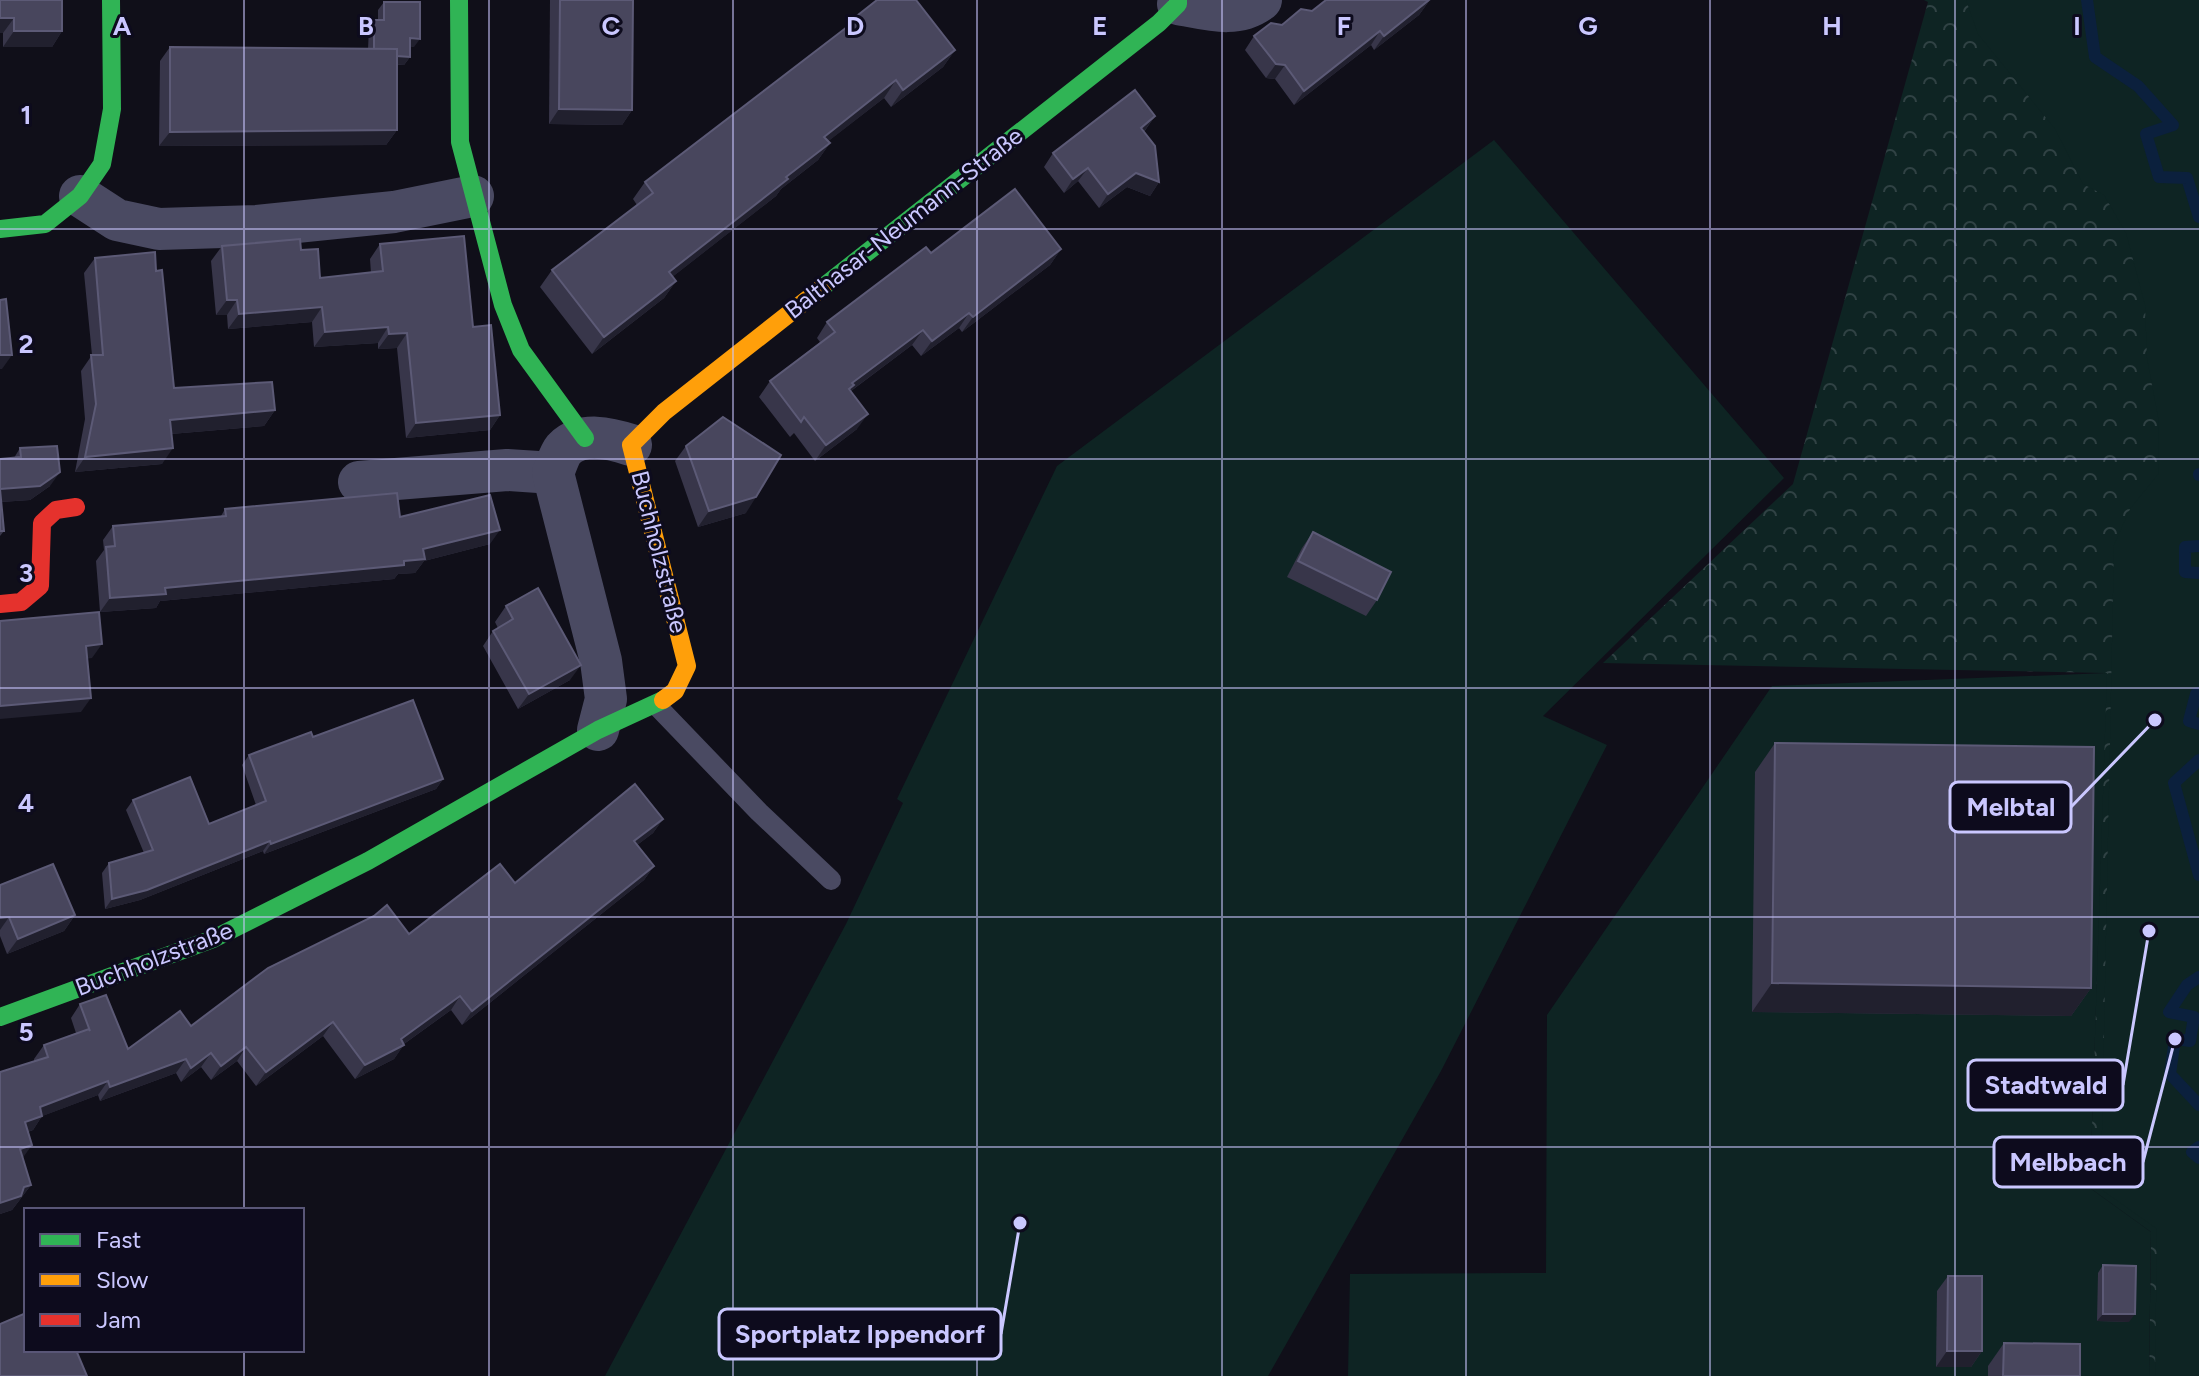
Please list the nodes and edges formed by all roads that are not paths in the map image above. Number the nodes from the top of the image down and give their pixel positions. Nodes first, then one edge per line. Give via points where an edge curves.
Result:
1 (111, 0) edge
2 (459, 0) edge
3 (1261, 0) edge
4 (1178, 2) edge
5 (80, 196) junction
6 (473, 196) junction
7 (0, 229) edge
8 (585, 438) junction
9 (631, 445) junction
10 (553, 473) junction
11 (359, 482) dead end
12 (76, 507) dead end
13 (0, 604) edge
14 (656, 705) junction
15 (598, 730) junction
16 (831, 880) dead end
17 (0, 1017) edge

1 - 5 street via 112,109 102,164
2 - 6 street via 460,142
3 - 4 street, Balthasar-Neumann-Straße via 1250,8 1225,12
4 - 9 street, Balthasar-Neumann-Straße via 1159,23 664,412
5 - 6 street via 117,220 159,229 257,226 394,212
5 - 7 street via 45,224
6 - 8 street via 521,350
8 - 9 street, Buchholzstraße
8 - 10 street via 563,450
9 - 14 street, Buchholzstraße via 687,666 675,691
10 - 11 street via 507,470
10 - 15 street via 601,661 606,699
12 - 13 street via 56,510 42,523 40,586 21,602
14 - 15 street, Buchholzstraße
14 - 16 lane
15 - 17 street, Buchholzstraße via 368,861 213,939

